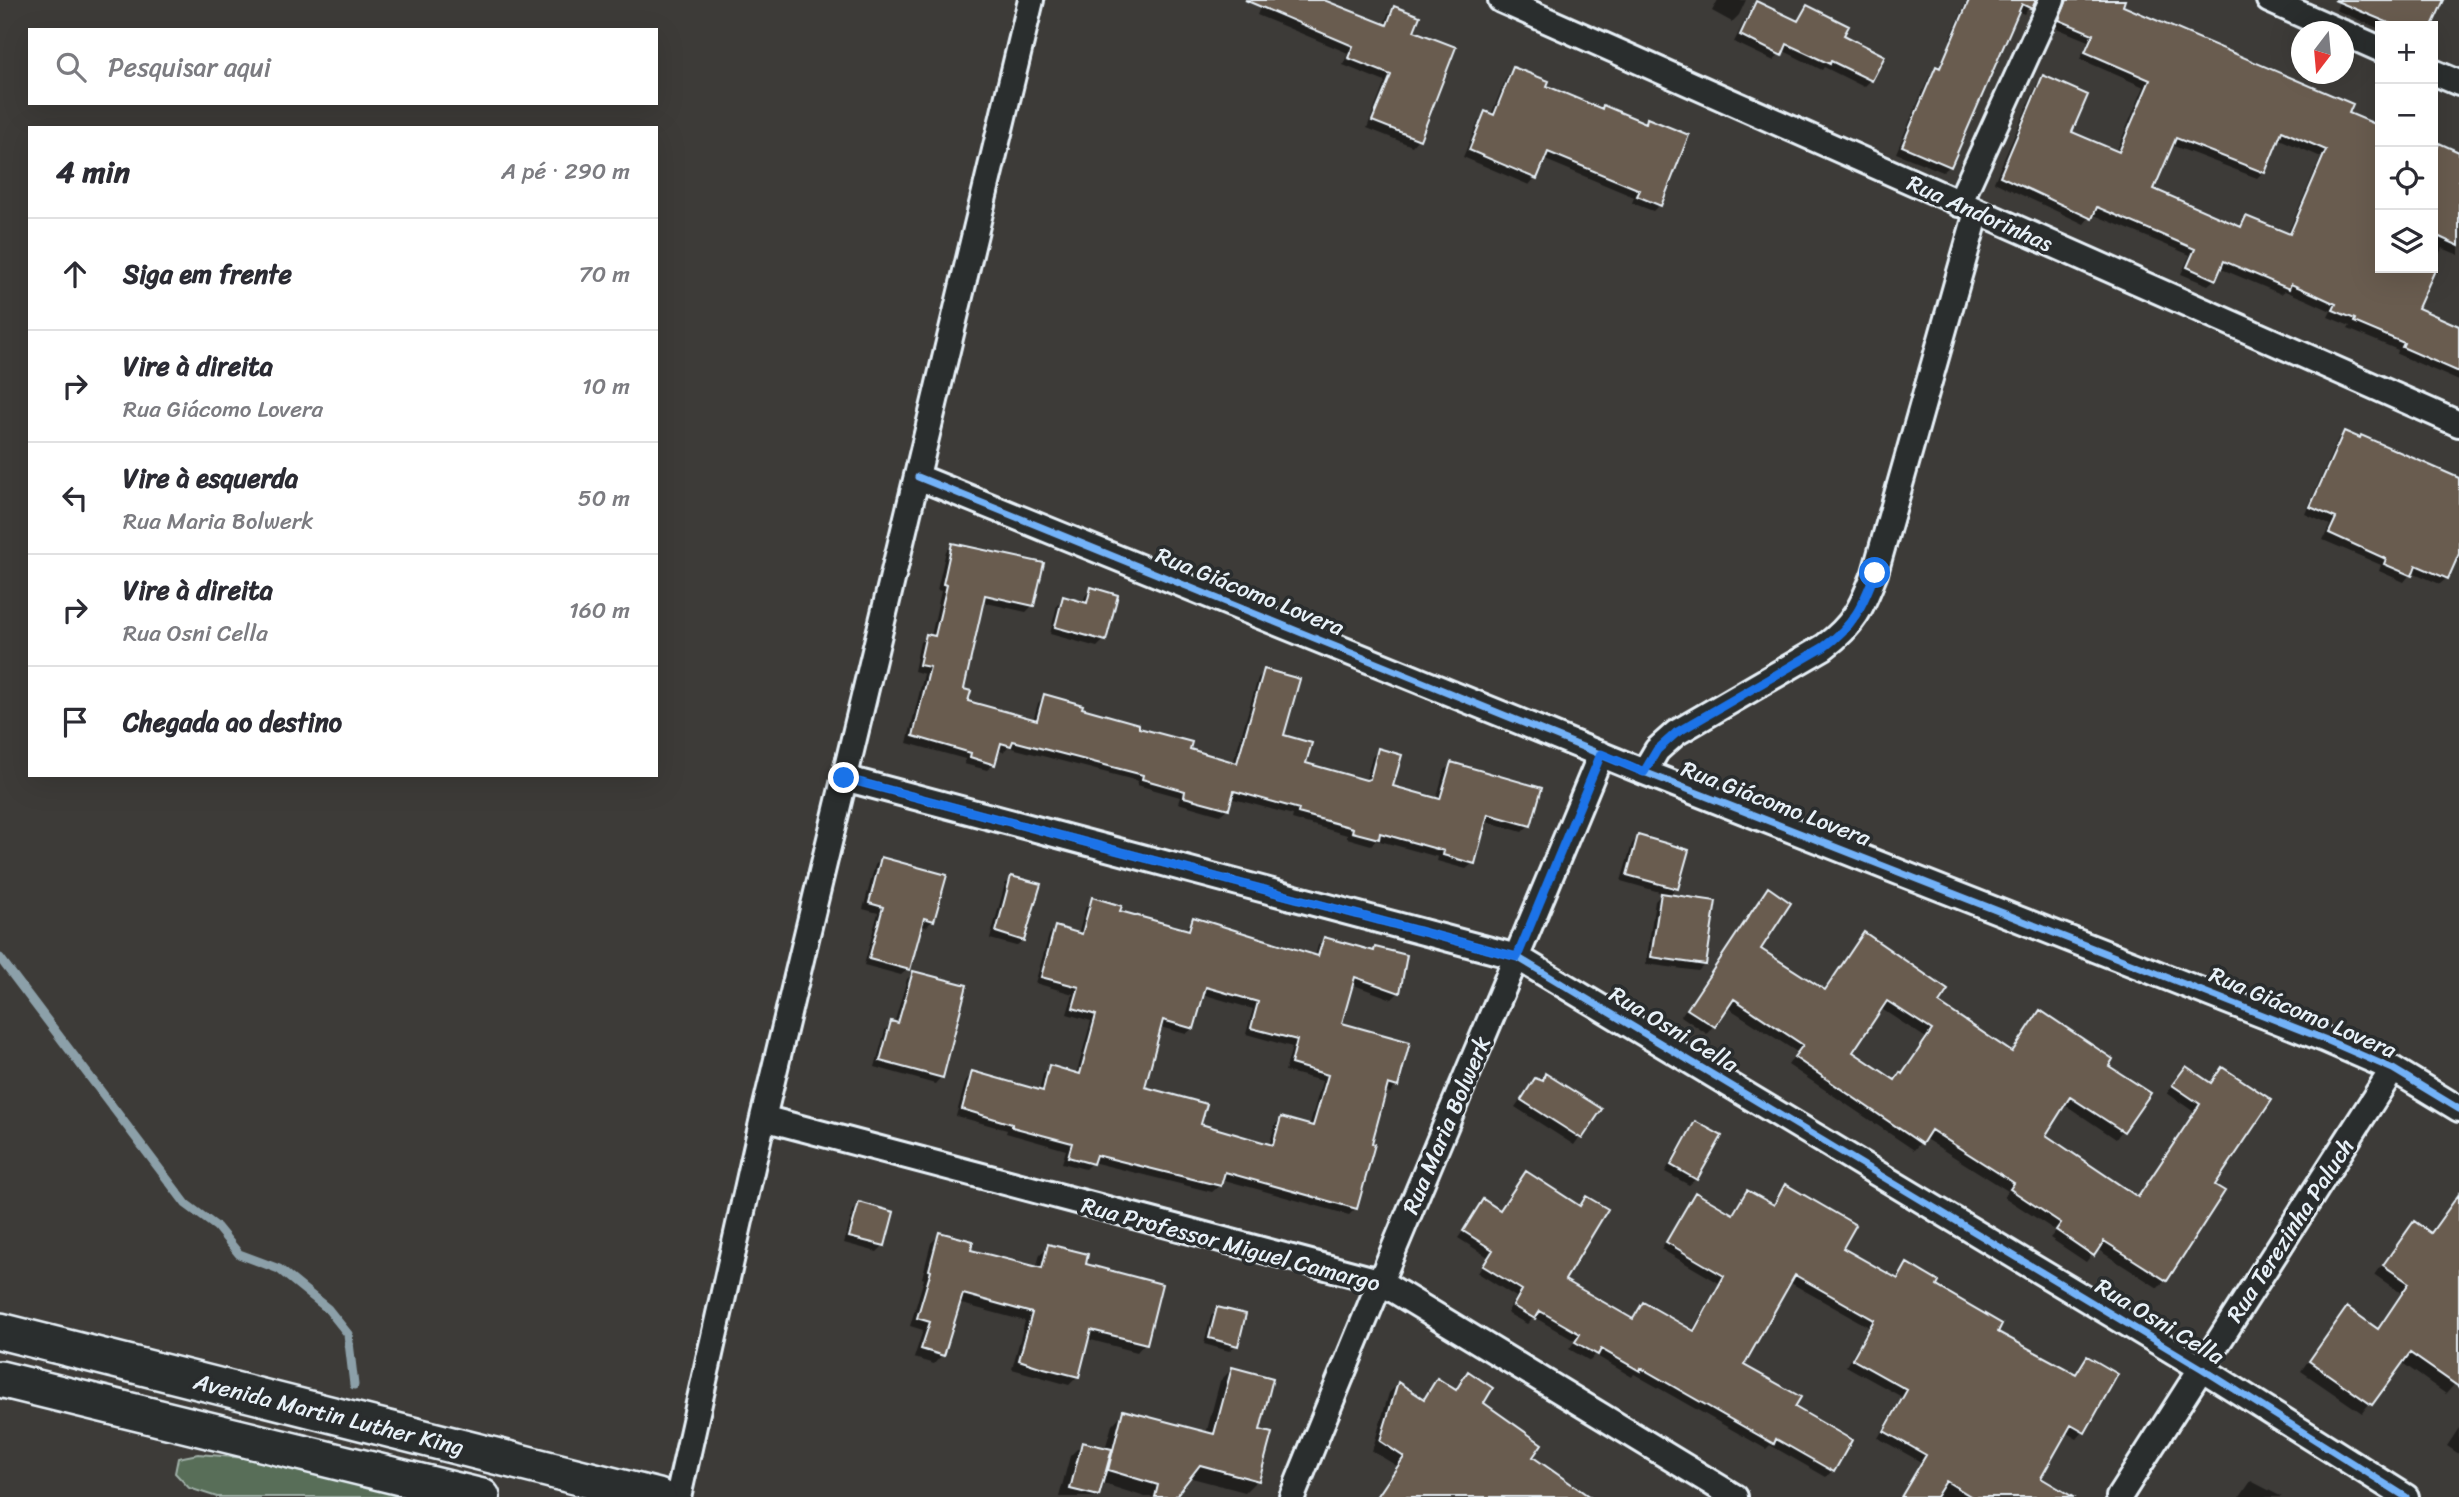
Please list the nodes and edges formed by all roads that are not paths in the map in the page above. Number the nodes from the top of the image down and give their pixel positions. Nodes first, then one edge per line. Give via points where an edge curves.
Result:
1 (1031, 0) edge
2 (1501, 0) edge
3 (2052, 0) edge
4 (2269, 0) edge
5 (2317, 21) edge
6 (2354, 37) edge
7 (2375, 47) edge
8 (2438, 74) edge
9 (2459, 83) edge
10 (1968, 208) junction
11 (2459, 424) edge
12 (918, 477) junction
13 (1601, 754) junction
14 (1644, 772) junction
15 (844, 778) junction
16 (1517, 957) junction
17 (2392, 1069) junction
18 (2459, 1109) edge
19 (763, 1118) junction
20 (1379, 1281) junction
21 (0, 1331) edge
22 (2201, 1368) junction
23 (0, 1379) edge
24 (482, 1497) edge
25 (659, 1497) edge
26 (678, 1497) edge
27 (1292, 1497) edge
28 (1735, 1497) edge
29 (2119, 1497) edge
30 (2406, 1497) edge

1 - 12 street
2 - 10 street, Rua Andorinhas
3 - 10 street
4 - 5 street
6 - 7 street
8 - 9 street
10 - 11 street, Rua Andorinhas
10 - 14 street via 1875,573 1857,616 1824,647 1676,733 1657,750
12 - 13 street, Rua Giácomo Lovera
12 - 15 street
13 - 14 street, Rua Giácomo Lovera
13 - 16 street, Rua Maria Bolwerk
14 - 17 street, Rua Giácomo Lovera
15 - 16 street, Rua Osni Cella
15 - 19 street
16 - 20 street, Rua Maria Bolwerk
16 - 22 street, Rua Osni Cella
17 - 18 street, Rua Giácomo Lovera
17 - 22 street, Rua Terezinha Paluch
19 - 20 street, Rua Professor Miguel Camargo
19 - 26 street
20 - 27 street, Rua Maria Bolwerk
20 - 28 street, Rua Professor Miguel Camargo
21 - 25 main road, Avenida Martin Luther King
22 - 29 street, Rua Terezinha Paluch
22 - 30 street, Rua Osni Cella
23 - 24 main road, Avenida Martin Luther King

